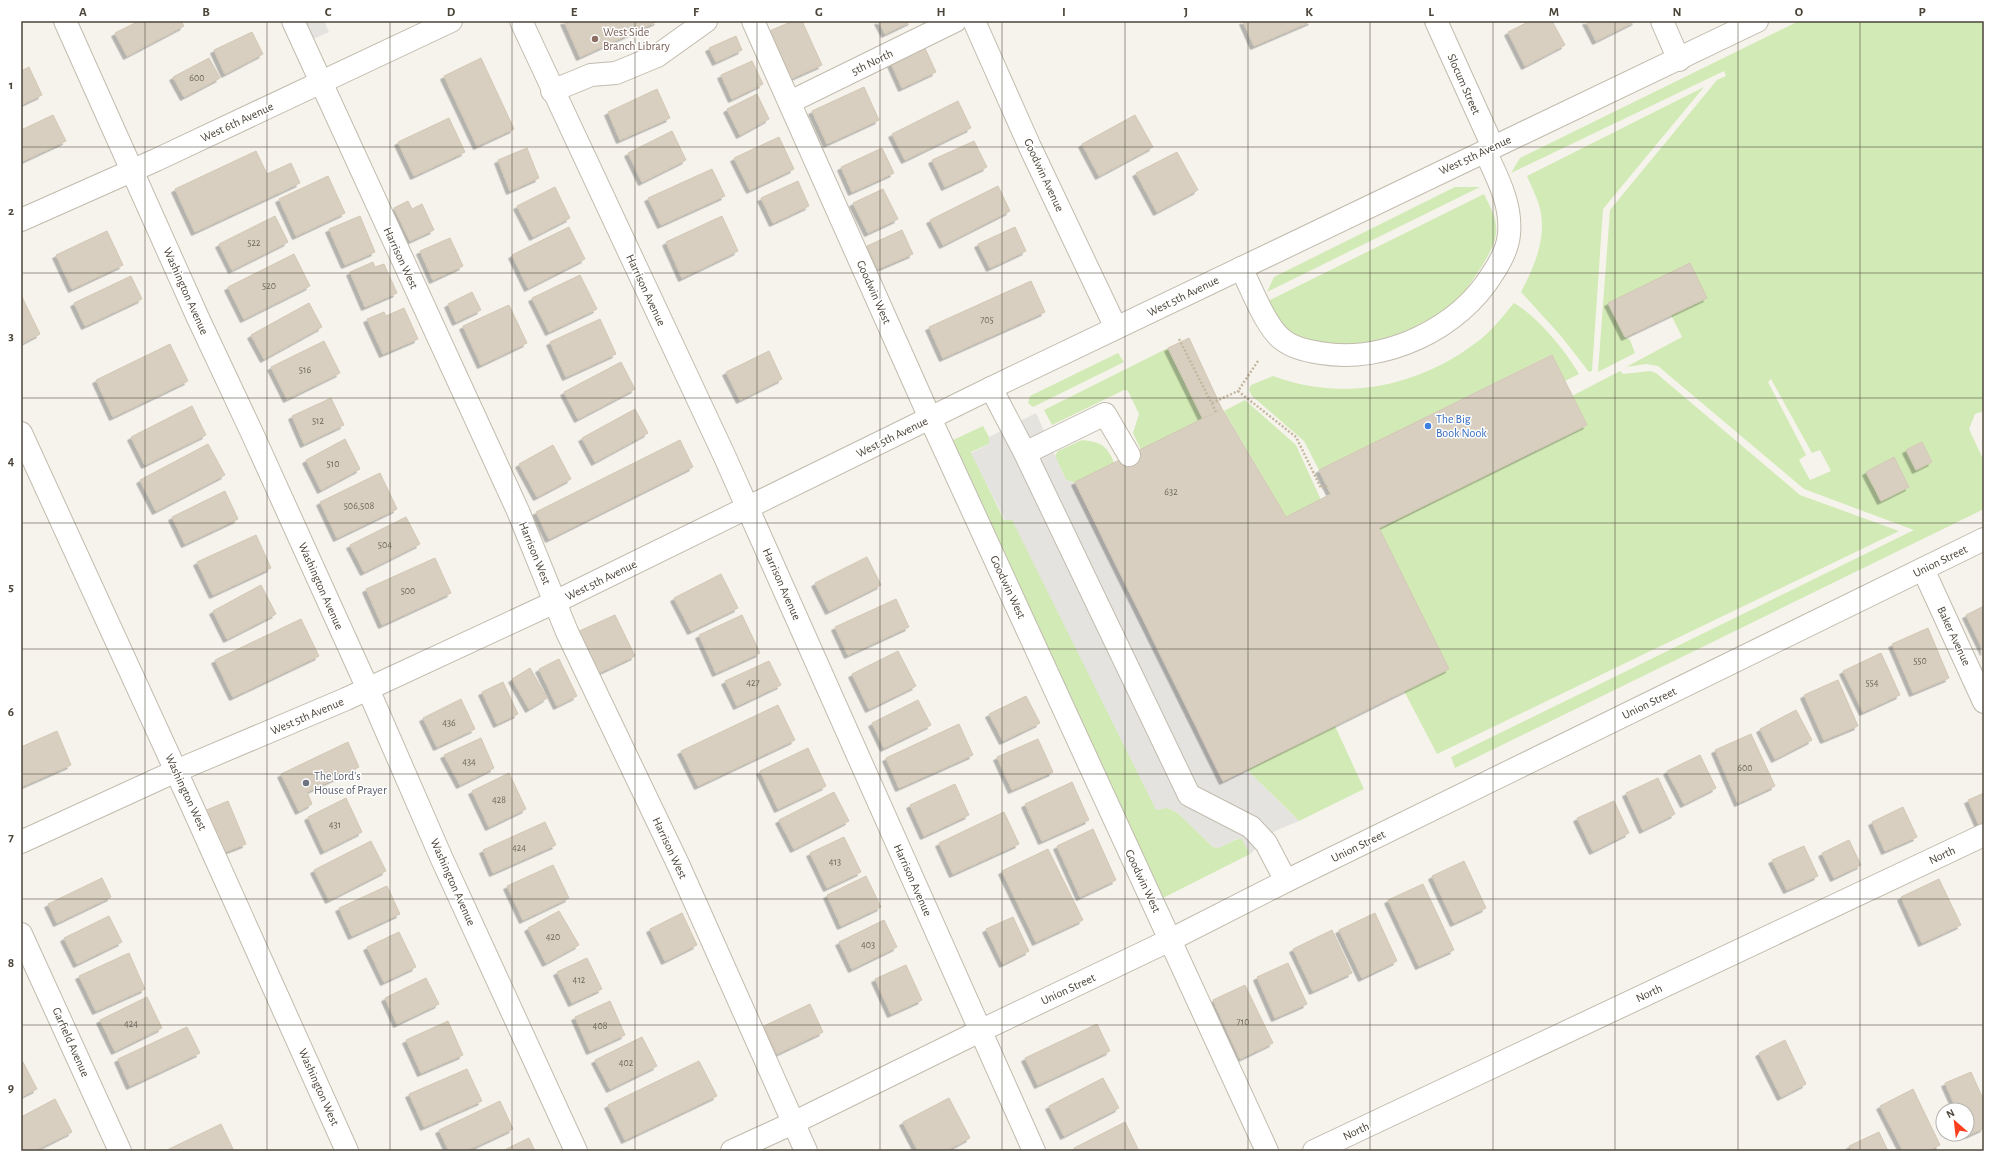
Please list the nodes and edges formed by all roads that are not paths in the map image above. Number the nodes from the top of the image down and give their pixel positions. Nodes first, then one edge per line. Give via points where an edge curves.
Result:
1 (65, 21) edge
2 (293, 21) edge
3 (451, 21) edge
4 (521, 21) edge
5 (706, 21) edge
6 (753, 21) edge
7 (956, 21) edge
8 (974, 21) edge
9 (1436, 21) edge
10 (1662, 21) edge
11 (1758, 21) edge
12 (1679, 60) junction
13 (320, 83) junction
14 (552, 91) junction
15 (790, 102) junction
16 (1489, 149) junction
17 (132, 170) junction
18 (21, 220) edge
19 (1241, 268) junction
20 (1116, 328) junction
21 (991, 388) junction
22 (930, 418) junction
23 (21, 433) edge
24 (1025, 453) junction
25 (1129, 455) dead end
26 (748, 508) junction
27 (1984, 539) edge
28 (1923, 569) junction
29 (556, 602) junction
30 (368, 689) junction
31 (1984, 702) edge
32 (176, 771) junction
33 (1984, 835) edge
34 (21, 842) edge
35 (1286, 881) junction
36 (21, 934) edge
37 (1170, 940) junction
38 (980, 1031) junction
39 (793, 1123) junction
40 (120, 1151) edge
41 (347, 1151) edge
42 (576, 1151) edge
43 (732, 1151) edge
44 (806, 1151) edge
45 (1034, 1151) edge
46 (1266, 1151) edge
47 (1314, 1151) edge

1 - 17 street, Washington Avenue
2 - 13 street, Harrison West
3 - 13 street, West 6th Avenue
4 - 14 street, Harrison Avenue
5 - 14 street via 656,56 616,73 591,75
6 - 15 street, Goodwin West
7 - 15 street, 5th North
8 - 20 street, Goodwin Avenue via 1030,147
9 - 16 street, Slocum Street
10 - 12 street
11 - 12 street, West 5th Avenue
12 - 16 street, West 5th Avenue
13 - 17 street, West 6th Avenue
13 - 29 street, Harrison West via 518,511 535,557
14 - 26 street, Harrison Avenue
15 - 22 street, Goodwin West
16 - 19 street, West 5th Avenue
16 - 19 street, Slocum Street via 1506,203 1509,234 1505,250 1476,297 1460,312 1417,338 1378,352 1343,356 1309,352 1294,347 1273,330
17 - 18 street, West 6th Avenue
17 - 30 street, Washington Avenue
19 - 20 street, West 5th Avenue
20 - 21 street, West 5th Avenue
21 - 22 street, West 5th Avenue
21 - 24 street
22 - 26 street, West 5th Avenue
22 - 37 street, Goodwin West
23 - 32 street, Washington West
24 - 25 street via 1105,414
24 - 35 street via 1189,795 1251,827 1266,843
26 - 29 street, West 5th Avenue
26 - 38 street, Harrison Avenue
27 - 28 street, Union Street
28 - 31 street, Baker Avenue
28 - 35 street, Union Street
29 - 30 street, West 5th Avenue
29 - 39 street, Harrison West via 570,639 678,864
30 - 32 street, West 5th Avenue
30 - 42 street, Washington Avenue via 441,857
32 - 34 street, West 5th Avenue
32 - 41 street, Washington West
33 - 47 street, North
35 - 37 street, Union Street
36 - 40 street, Garfield Avenue
37 - 38 street, Union Street
37 - 46 street, Goodwin West
38 - 39 street, Union Street
38 - 45 street, Harrison Avenue
39 - 43 street, Union Street
39 - 44 street, Harrison West

